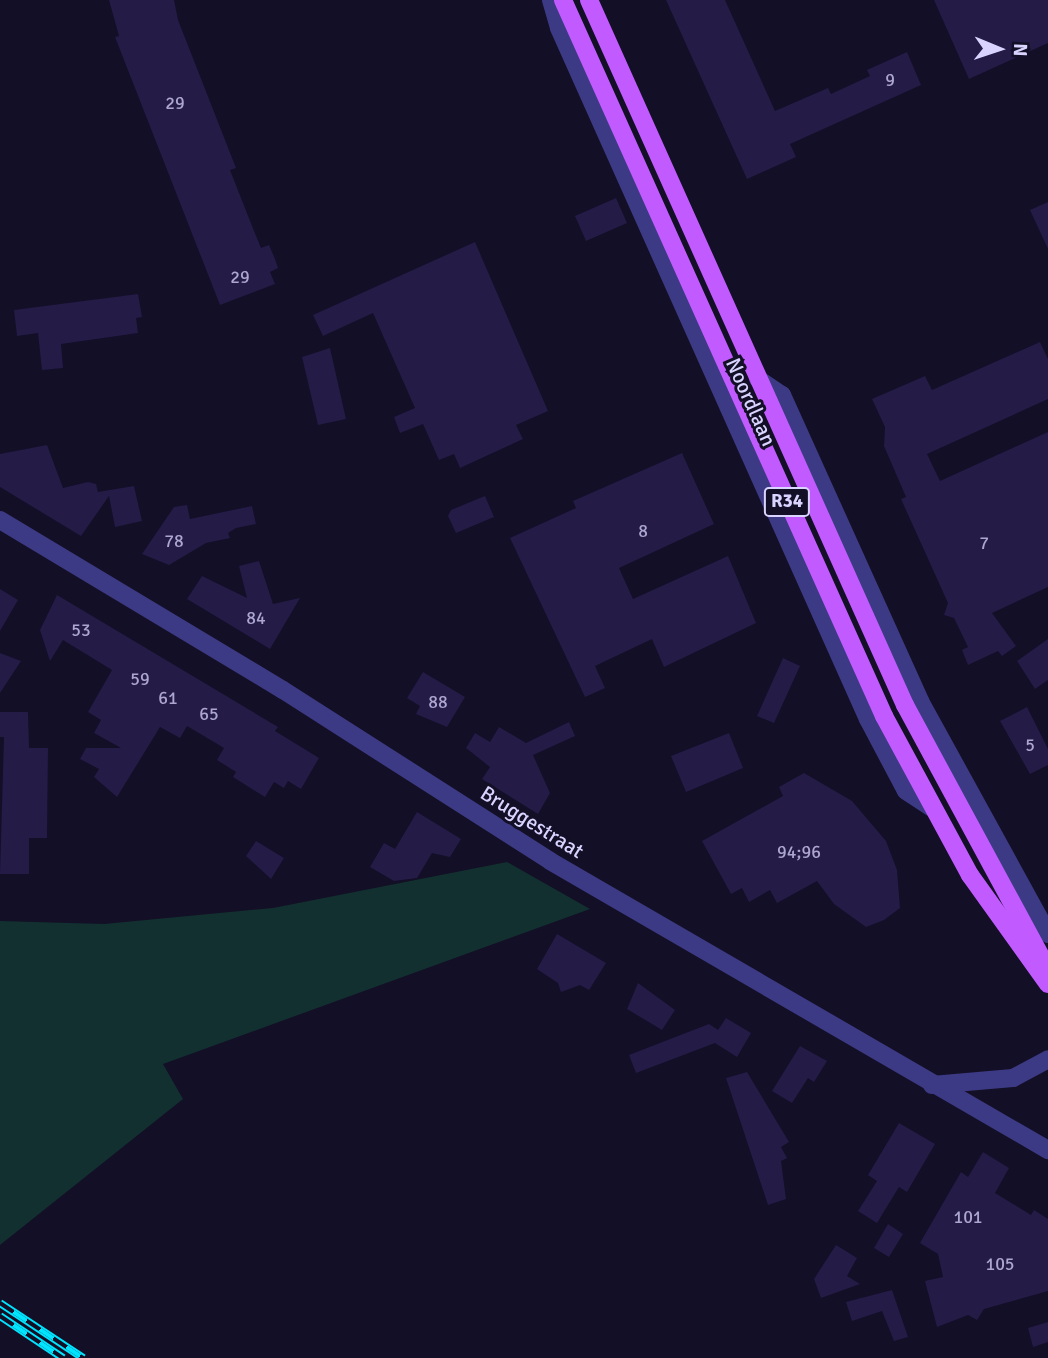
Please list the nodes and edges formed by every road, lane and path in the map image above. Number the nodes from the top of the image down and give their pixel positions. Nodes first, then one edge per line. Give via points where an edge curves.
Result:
1 (551, 0) edge
2 (563, 0) edge
3 (589, 0) edge
4 (758, 379) junction
5 (0, 520) edge
6 (931, 807) junction
7 (1048, 934) edge
8 (1048, 970) edge
9 (1048, 984) edge
10 (1048, 1059) edge
11 (932, 1085) junction
12 (1048, 1150) edge

1 - 6 street, Noordlaan via 559,28 862,706 906,791
2 - 6 main road, Noordlaan / R34 via 872,691
3 - 4 main road, Noordlaan / R34
4 - 7 street, Noordlaan via 782,396 920,701
4 - 8 main road, Noordlaan / R34 via 905,705
5 - 11 street, Bruggestraat via 283,690 550,861
6 - 9 main road, Noordlaan / R34 via 984,897
10 - 11 street via 1013,1078
11 - 12 street, Bruggestraat

